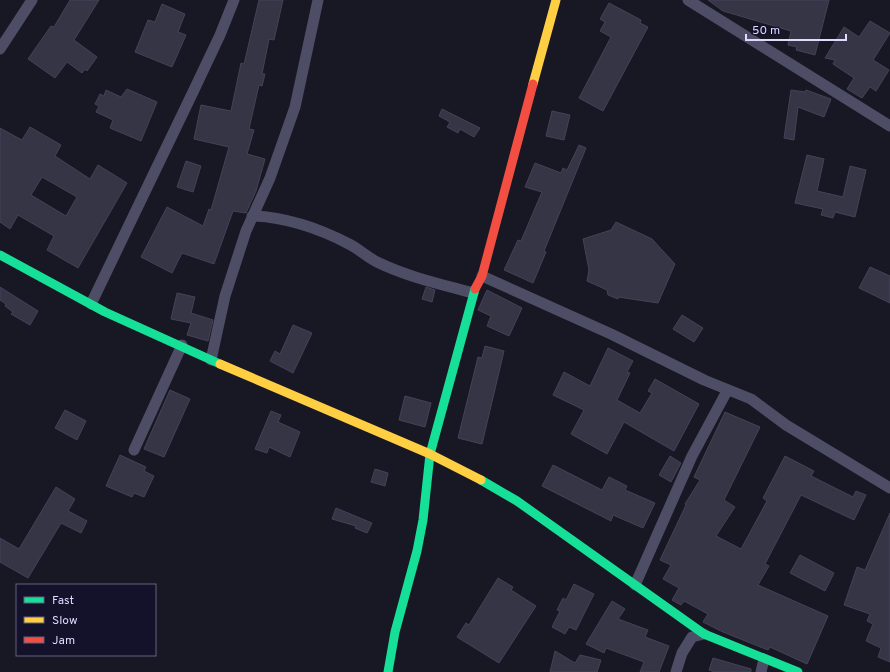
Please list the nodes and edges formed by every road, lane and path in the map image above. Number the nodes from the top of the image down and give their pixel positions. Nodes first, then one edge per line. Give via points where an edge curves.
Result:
1 (32, 0) edge
2 (234, 0) edge
3 (318, 0) edge
4 (556, 0) edge
5 (688, 0) edge
6 (0, 49) edge
7 (890, 126) edge
8 (252, 216) junction
9 (0, 255) edge
10 (482, 276) junction
11 (473, 293) junction
12 (91, 304) junction
13 (182, 345) junction
14 (211, 360) junction
15 (727, 391) junction
16 (134, 450) dead end
17 (430, 454) junction
18 (890, 488) edge
19 (635, 585) junction
20 (704, 634) junction
21 (764, 659) junction
22 (388, 672) edge
23 (676, 672) edge
24 (761, 672) edge
25 (798, 672) edge

1 - 6 street
2 - 12 street via 220,35
3 - 8 street via 295,107 270,178
4 - 10 street
5 - 7 street
8 - 11 street via 270,217 326,234 350,244 375,261 406,275
8 - 14 street via 225,296
9 - 12 street
10 - 11 street
10 - 15 street via 611,334
11 - 17 street
12 - 13 street via 141,329
13 - 14 street
13 - 16 street
14 - 17 street
15 - 18 street via 751,399 786,425
15 - 19 street via 692,456
17 - 19 street via 518,501
17 - 22 street via 423,520 395,632
19 - 20 street
20 - 21 street
20 - 23 street via 692,637 682,653
21 - 24 street
21 - 25 street

